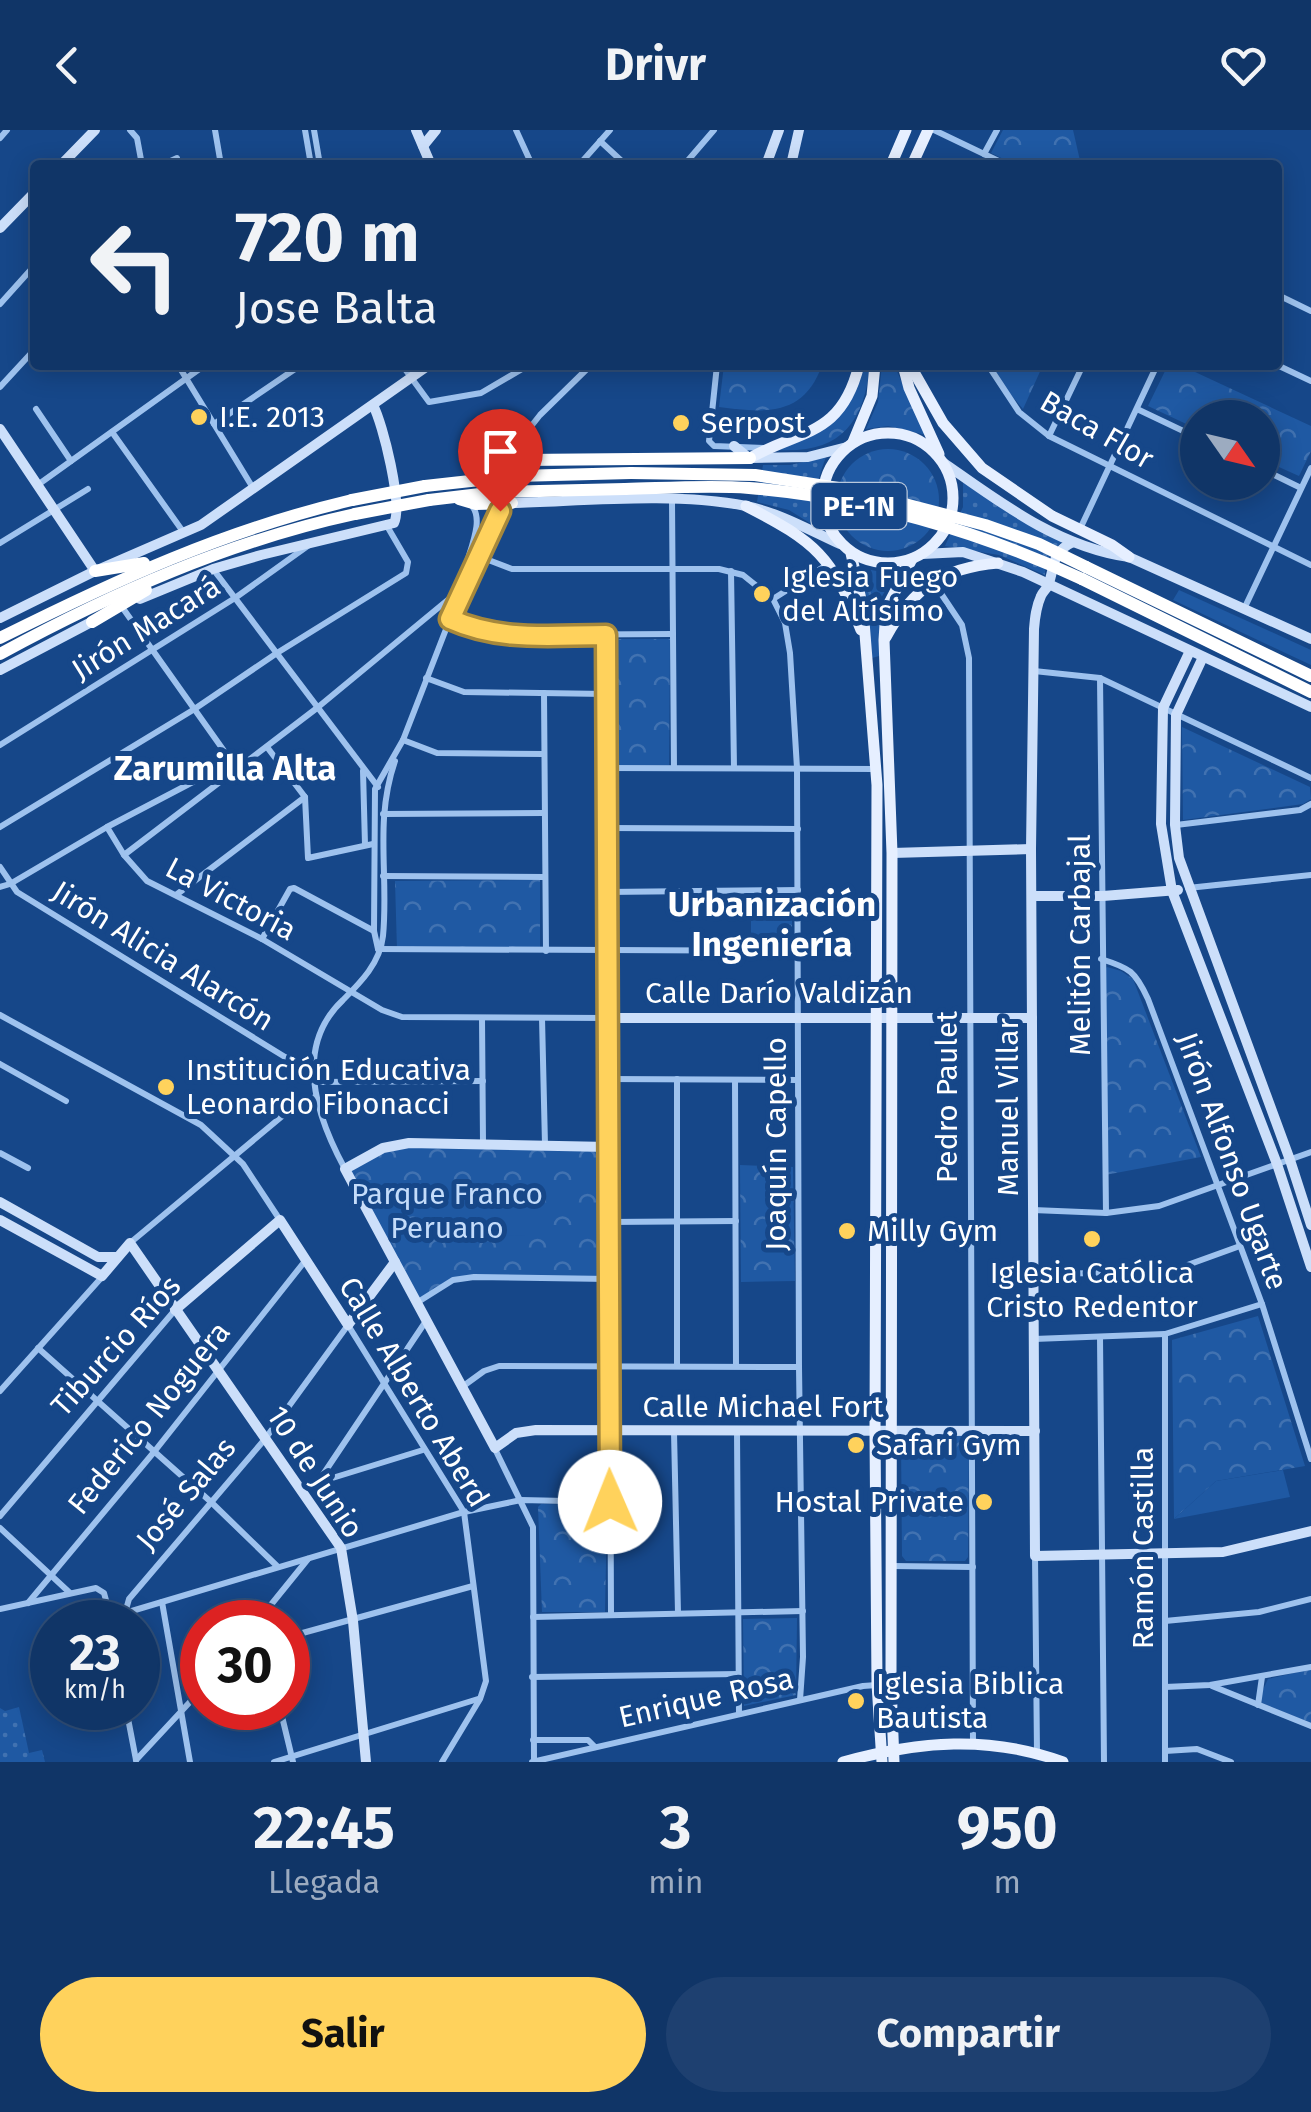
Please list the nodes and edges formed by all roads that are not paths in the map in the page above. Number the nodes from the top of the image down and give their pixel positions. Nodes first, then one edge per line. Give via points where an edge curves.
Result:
1 (7, 130) edge
2 (96, 130) edge
3 (130, 130) edge
4 (215, 130) edge
5 (305, 130) edge
6 (314, 130) edge
7 (416, 130) edge
8 (436, 130) edge
9 (516, 130) edge
10 (610, 130) edge
11 (714, 130) edge
12 (779, 130) edge
13 (799, 130) edge
14 (906, 130) edge
15 (931, 130) edge
16 (997, 130) edge
17 (0, 138) edge
18 (600, 141) junction
19 (423, 146) junction
20 (984, 154) junction
21 (177, 158) dead end
22 (67, 160) edge
23 (141, 160) edge
24 (173, 160) edge
25 (220, 160) edge
26 (310, 160) edge
27 (319, 160) edge
28 (429, 160) edge
29 (530, 160) edge
30 (584, 160) edge
31 (621, 160) edge
32 (688, 160) edge
33 (768, 160) edge
34 (792, 160) edge
35 (893, 160) edge
36 (915, 160) edge
37 (996, 160) edge
38 (30, 197) edge
39 (0, 228) edge
40 (30, 270) edge
41 (1282, 297) edge
42 (0, 304) edge
43 (1311, 311) edge
44 (30, 354) edge
45 (1282, 367) edge
46 (181, 370) edge
47 (199, 370) edge
48 (294, 370) edge
49 (405, 370) edge
50 (422, 370) edge
51 (520, 370) edge
52 (586, 370) edge
53 (716, 370) edge
54 (857, 370) edge
55 (875, 370) edge
56 (909, 370) edge
57 (911, 370) edge
58 (991, 370) edge
59 (1081, 370) edge
60 (1155, 370) edge
61 (411, 378) junction
62 (187, 379) junction
63 (1311, 381) edge
64 (0, 387) edge
65 (373, 405) junction
66 (1137, 408) junction
67 (36, 409) dead end
68 (214, 424) junction
69 (0, 429) edge
70 (1180, 429) edge
71 (112, 432) junction
72 (1049, 436) junction
73 (850, 444) junction
74 (734, 446) junction
75 (767, 448) junction
76 (510, 452) dead end
77 (750, 458) junction
78 (71, 460) junction
79 (942, 461) junction
80 (1109, 467) junction
81 (1311, 468) edge
82 (1280, 478) edge
83 (476, 479) junction
84 (39, 484) junction
85 (88, 488) dead end
86 (1301, 488) junction
87 (254, 489) junction
88 (427, 493) junction
89 (458, 498) junction
90 (672, 500) junction
91 (512, 503) junction
92 (746, 506) junction
93 (58, 507) junction
94 (387, 526) junction
95 (1080, 530) junction
96 (184, 534) junction
97 (1072, 542) junction
98 (0, 543) edge
99 (312, 543) junction
100 (1273, 546) junction
101 (846, 548) junction
102 (478, 556) junction
103 (917, 557) junction
104 (1128, 557) junction
105 (829, 563) junction
106 (998, 564) junction
107 (1311, 565) edge
108 (161, 568) junction
109 (672, 569) junction
110 (95, 570) junction
111 (213, 570) junction
112 (731, 571) junction
113 (1084, 573) junction
114 (934, 582) junction
115 (1050, 584) junction
116 (462, 588) junction
117 (235, 598) junction
118 (773, 599) junction
119 (122, 607) junction
120 (1244, 609) junction
121 (0, 618) edge
122 (450, 619) junction
123 (92, 622) junction
124 (673, 634) junction
125 (606, 635) junction
126 (0, 638) edge
127 (1311, 639) edge
128 (864, 640) junction
129 (884, 640) junction
130 (153, 651) junction
131 (1190, 651) junction
132 (277, 653) junction
133 (0, 654) edge
134 (1203, 657) junction
135 (886, 665) junction
136 (866, 668) junction
137 (0, 670) edge
138 (1032, 671) junction
139 (1311, 676) edge
140 (426, 678) junction
141 (1100, 678) junction
142 (1311, 692) edge
143 (544, 693) junction
144 (606, 694) junction
145 (317, 708) junction
146 (1163, 708) junction
147 (1311, 708) edge
148 (194, 710) junction
149 (1176, 715) junction
150 (403, 740) junction
151 (0, 744) edge
152 (267, 746) junction
153 (398, 750) junction
154 (544, 754) junction
155 (234, 766) junction
156 (363, 768) junction
157 (607, 768) junction
158 (674, 768) junction
159 (734, 768) junction
160 (798, 768) junction
161 (876, 769) junction
162 (1311, 778) edge
163 (376, 785) junction
164 (384, 794) junction
165 (305, 797) junction
166 (1311, 804) edge
167 (543, 813) junction
168 (383, 814) junction
169 (1175, 825) junction
170 (0, 827) edge
171 (107, 827) junction
172 (607, 828) junction
173 (798, 829) junction
174 (369, 845) junction
175 (968, 849) junction
176 (1031, 849) junction
177 (892, 853) junction
178 (124, 855) junction
179 (0, 867) edge
180 (1311, 875) edge
181 (384, 876) junction
182 (544, 877) junction
183 (10, 884) junction
184 (0, 887) edge
185 (1188, 888) junction
186 (798, 890) junction
187 (607, 892) junction
188 (1172, 892) junction
189 (176, 894) junction
190 (1032, 896) junction
191 (1102, 896) junction
192 (374, 932) junction
193 (262, 940) junction
194 (378, 949) junction
195 (546, 951) junction
196 (796, 951) junction
197 (606, 952) junction
198 (1101, 959) junction
199 (353, 991) junction
200 (0, 1016) edge
201 (482, 1018) junction
202 (542, 1018) junction
203 (606, 1018) junction
204 (798, 1018) junction
205 (892, 1018) junction
206 (970, 1018) junction
207 (1032, 1018) junction
208 (878, 1019) junction
209 (0, 1064) edge
210 (314, 1070) junction
211 (606, 1079) junction
212 (677, 1079) junction
213 (735, 1080) junction
214 (798, 1080) junction
215 (483, 1081) junction
216 (316, 1082) junction
217 (315, 1097) junction
218 (66, 1100) dead end
219 (483, 1142) junction
220 (545, 1144) junction
221 (609, 1147) junction
222 (1311, 1152) edge
223 (0, 1153) edge
224 (236, 1155) junction
225 (1290, 1160) junction
226 (1277, 1164) junction
227 (28, 1168) dead end
228 (344, 1169) junction
229 (1218, 1186) junction
230 (0, 1202) edge
231 (1033, 1210) junction
232 (1106, 1213) junction
233 (0, 1220) edge
234 (280, 1220) junction
235 (736, 1221) junction
236 (609, 1222) junction
237 (676, 1222) junction
238 (1311, 1225) edge
239 (130, 1243) junction
240 (1240, 1246) junction
241 (117, 1257) junction
242 (305, 1260) junction
243 (395, 1262) junction
244 (1311, 1267) edge
245 (1034, 1274) junction
246 (102, 1276) junction
247 (609, 1279) junction
248 (416, 1303) junction
249 (1262, 1304) junction
250 (176, 1310) junction
251 (426, 1320) junction
252 (348, 1325) junction
253 (1166, 1334) junction
254 (1100, 1337) junction
255 (1034, 1339) junction
256 (38, 1348) junction
257 (610, 1366) junction
258 (676, 1366) junction
259 (736, 1366) junction
260 (798, 1366) junction
261 (218, 1371) junction
262 (382, 1384) junction
263 (462, 1387) junction
264 (0, 1391) edge
265 (99, 1402) junction
266 (609, 1430) junction
267 (800, 1430) junction
268 (737, 1431) junction
269 (674, 1432) junction
270 (876, 1432) junction
271 (892, 1432) junction
272 (974, 1432) junction
273 (1035, 1432) junction
274 (265, 1439) junction
275 (495, 1448) junction
276 (424, 1450) junction
277 (154, 1452) junction
278 (1311, 1458) edge
279 (318, 1482) junction
280 (300, 1488) junction
281 (521, 1500) junction
282 (211, 1502) junction
283 (610, 1502) junction
284 (464, 1512) junction
285 (0, 1516) edge
286 (0, 1528) edge
287 (1311, 1531) edge
288 (341, 1548) junction
289 (1035, 1556) junction
290 (1100, 1556) junction
291 (1165, 1556) junction
292 (309, 1558) junction
293 (892, 1566) junction
294 (277, 1567) junction
295 (972, 1567) junction
296 (51, 1573) junction
297 (474, 1586) junction
298 (70, 1594) junction
299 (1311, 1599) edge
300 (104, 1600) edge
301 (129, 1600) edge
302 (276, 1600) edge
303 (162, 1602) joint
304 (28, 1603) junction
305 (0, 1609) edge
306 (803, 1611) junction
307 (678, 1613) junction
308 (738, 1613) junction
309 (611, 1615) junction
310 (533, 1617) junction
311 (353, 1621) junction
312 (1165, 1621) junction
313 (310, 1632) edge
314 (1311, 1668) edge
315 (738, 1674) junction
316 (532, 1676) junction
317 (1262, 1677) junction
318 (884, 1684) junction
319 (1210, 1685) junction
320 (1165, 1687) junction
321 (480, 1698) junction
322 (800, 1700) junction
323 (180, 1703) edge
324 (1258, 1705) junction
325 (738, 1714) junction
326 (180, 1716) edge
327 (1311, 1726) edge
328 (130, 1730) edge
329 (185, 1730) edge
330 (285, 1730) edge
331 (363, 1734) junction
332 (533, 1740) junction
333 (973, 1742) junction
334 (596, 1747) junction
335 (1165, 1750) junction
336 (1037, 1752) junction
337 (887, 1756) edge
338 (444, 1758) edge
339 (292, 1760) edge
340 (136, 1761) edge
341 (190, 1762) edge
342 (274, 1762) edge
343 (366, 1762) edge
344 (458, 1762) edge
345 (533, 1762) edge
346 (844, 1762) edge
347 (1064, 1762) edge
348 (1104, 1762) edge
349 (1165, 1762) edge
350 (1231, 1762) edge

1 - 17 street
2 - 22 street
3 - 23 street
4 - 25 street
5 - 26 street
6 - 27 street
7 - 19 street
8 - 19 street
9 - 29 street
10 - 18 street
11 - 32 street
12 - 33 street
13 - 34 street
14 - 35 main road
15 - 20 street
15 - 36 main road
16 - 20 street
18 - 30 street
18 - 31 street
19 - 28 street
20 - 37 street
21 - 24 street
38 - 39 street
40 - 42 street
41 - 43 street
44 - 64 street
45 - 63 street
46 - 62 street
47 - 62 street
48 - 68 street
49 - 61 street
50 - 61 street
51 - 61 street via 480,393 429,402
52 - 76 street
53 - 74 street via 709,441
54 - 75 main road via 827,421
55 - 73 main road via 872,396
56 - 79 main road via 909,388
57 - 95 main road via 943,423 982,468
58 - 72 street, Baca Flor via 1019,412
59 - 72 street
60 - 66 street
61 - 65 street
62 - 68 street
62 - 71 street
65 - 87 street
65 - 94 street via 398,513
66 - 70 street
66 - 80 street
67 - 78 street
68 - 87 street
69 - 84 street
71 - 78 street
71 - 96 street
72 - 80 street, Baca Flor
73 - 77 street via 797,458
73 - 79 main road via 895,432 915,438
73 - 101 main road via 828,473 822,505
74 - 75 street
74 - 77 street
75 - 77 main road
77 - 83 highway via 522,460
77 - 92 street via 756,478
78 - 84 street
79 - 97 street via 1006,507
79 - 103 main road via 954,503 938,541
80 - 95 street
80 - 100 street, Baca Flor
81 - 86 street
82 - 86 street
83 - 88 highway, PE-1N
83 - 113 highway, PE-1N, bridge via 756,475 851,490 985,525 1039,544
84 - 93 street
85 - 93 street
86 - 100 street
87 - 96 street
88 - 89 highway, PE-1N
88 - 108 highway, PE-1N, bridge via 354,507
89 - 91 highway
89 - 113 highway, PE-1N, bridge via 625,488 808,495 930,522
89 - 116 street via 479,516
90 - 91 street
90 - 92 street
90 - 109 street
91 - 102 street via 498,514
92 - 101 street
92 - 105 main road via 806,540
93 - 98 street
93 - 110 street
94 - 99 street
94 - 132 street via 408,562 406,573
95 - 104 main road
96 - 110 street
97 - 104 street
97 - 115 street, Manuel Villar via 1052,560
99 - 111 street
99 - 117 street, Jirón Macará
100 - 107 street, Baca Flor
100 - 120 street
101 - 103 main road via 881,563
101 - 128 main road
102 - 109 street via 512,570
102 - 116 street
103 - 106 street via 962,552
103 - 129 main road via 886,609
104 - 120 street
105 - 118 street
105 - 128 main road
106 - 114 main road via 971,566
106 - 115 street
108 - 110 highway
108 - 123 highway via 148,590
108 - 126 highway, PE-1N
108 - 133 highway, PE-1N
109 - 112 street
109 - 124 street
110 - 121 street
111 - 117 street
111 - 119 street
112 - 118 street
112 - 159 street
113 - 139 highway, PE-1N
113 - 142 highway, PE-1N
114 - 129 main road via 906,604
114 - 175 street, Pedro Paulet via 968,643
115 - 131 street
115 - 138 street, Manuel Villar via 1036,612
116 - 122 street
116 - 145 street
117 - 130 street, Jirón Macará
117 - 132 street
118 - 160 street, Joaquín Capello via 788,636
119 - 123 street
119 - 130 street
120 - 127 street
122 - 125 street via 498,635
122 - 140 street
123 - 137 street
124 - 125 street
124 - 158 street
125 - 144 street
128 - 136 main road
129 - 135 main road
130 - 148 street
130 - 151 street, Jirón Macará
131 - 134 street
131 - 146 street
132 - 145 street
132 - 148 street
134 - 147 street
134 - 149 street
135 - 136 main road via 874,658
135 - 177 main road
136 - 161 main road
138 - 141 street
138 - 176 street, Manuel Villar
140 - 143 street via 464,692
140 - 150 street
141 - 146 street
141 - 191 street, Melitón Carbajal
143 - 144 street
143 - 154 street
144 - 157 street
145 - 152 street
145 - 156 street
146 - 149 street
146 - 188 street via 1161,824
148 - 155 street
148 - 170 street
149 - 162 street
149 - 169 street
150 - 153 street
150 - 154 street via 437,753
152 - 155 street
152 - 165 street
153 - 163 street
153 - 164 street
154 - 167 street
155 - 171 street
155 - 178 street
156 - 163 street
156 - 174 street
157 - 158 street
157 - 172 street
158 - 159 street
159 - 160 street
160 - 161 street
160 - 173 street, Joaquín Capello
161 - 208 main road
163 - 164 street
163 - 174 street
164 - 168 street
165 - 174 street via 308,858
165 - 189 street
166 - 169 street
167 - 168 street
167 - 182 street
168 - 181 street
169 - 185 street
171 - 178 street, La Victoria
171 - 183 street
172 - 173 street
172 - 187 street
173 - 186 street, Joaquín Capello
174 - 192 street
175 - 176 street
175 - 177 street
175 - 206 street, Pedro Paulet
176 - 190 street, Manuel Villar
177 - 205 main road
178 - 189 street, La Victoria via 144,878
179 - 183 street, Jirón Alicia Alarcón
180 - 185 street
181 - 182 street
181 - 194 street
182 - 195 street
183 - 184 street
183 - 210 street, Jirón Alicia Alarcón
185 - 188 street
185 - 225 street
186 - 187 street
186 - 196 street, Joaquín Capello
187 - 197 street
188 - 191 street
188 - 226 street
189 - 193 street, La Victoria
190 - 191 street
190 - 207 street, Manuel Villar
191 - 198 street, Melitón Carbajal
192 - 193 street via 294,888
192 - 194 street
193 - 199 street, La Victoria
194 - 195 street
194 - 199 street
195 - 197 street
196 - 197 street
196 - 204 street, Joaquín Capello
197 - 203 street
198 - 229 street, Jirón Alfonso Ugarte via 1128,967 1139,980
198 - 232 street, Melitón Carbajal
199 - 201 street, Calle Darío Valdizán via 402,1017
199 - 210 street via 322,1024
200 - 224 street, Calle Alberto Aberd via 201,1125
201 - 202 street, Calle Darío Valdizán
201 - 215 street
202 - 203 street, Calle Darío Valdizán
202 - 220 street
203 - 204 street, Calle Darío Valdizán
203 - 211 street
204 - 208 street, Calle Darío Valdizán
204 - 214 street, Joaquín Capello
205 - 206 street, Calle Darío Valdizán
205 - 208 street, Calle Darío Valdizán
205 - 271 main road
206 - 207 street, Calle Darío Valdizán
206 - 272 street, Pedro Paulet
207 - 231 street, Manuel Villar
208 - 270 main road
209 - 218 street
210 - 216 street
211 - 212 street
211 - 221 street
212 - 213 street
212 - 237 street
213 - 214 street
213 - 235 street
214 - 260 street, Joaquín Capello
215 - 216 street
215 - 219 street
216 - 217 street
217 - 224 street
217 - 228 street
219 - 220 street
219 - 228 street via 400,1144
220 - 221 street
221 - 236 street
222 - 225 street
223 - 227 street
224 - 234 street, Calle Alberto Aberd
224 - 239 street
225 - 226 street
225 - 238 street
226 - 229 street
226 - 244 street
228 - 243 street
229 - 232 street via 1159,1206
229 - 240 street, Jirón Alfonso Ugarte
230 - 241 street via 98,1257
231 - 232 street
231 - 245 street, Manuel Villar
233 - 246 street
234 - 242 street, Calle Alberto Aberd
234 - 250 street, Tiburcio Ríos
235 - 237 street
235 - 259 street
236 - 237 street
236 - 247 street
237 - 258 street
239 - 241 street
239 - 250 street, 10 de Junio
240 - 245 street via 1168,1272
240 - 249 street, Jirón Alfonso Ugarte
241 - 246 street
242 - 252 street, Calle Alberto Aberd
242 - 261 street, Federico Noguera
243 - 248 street
243 - 252 street, José Salas
245 - 255 street, Manuel Villar
246 - 256 street
247 - 248 street via 474,1277 453,1280
247 - 257 street
248 - 251 street
249 - 253 street
249 - 278 street, Jirón Alfonso Ugarte
250 - 261 street, 10 de Junio
250 - 265 street, Tiburcio Ríos
251 - 262 street
251 - 263 street
252 - 262 street, Calle Alberto Aberd
252 - 274 street, José Salas
253 - 254 street
253 - 291 street, Ramón Castilla
254 - 255 street
254 - 290 street
255 - 273 street, Manuel Villar
256 - 264 street
256 - 265 street
257 - 258 street
257 - 263 street via 499,1366
257 - 266 street
258 - 259 street
259 - 260 street
260 - 267 street, Joaquín Capello
261 - 274 street, 10 de Junio
261 - 277 street, Federico Noguera
262 - 276 street, Calle Alberto Aberd
262 - 279 street
263 - 275 street
265 - 277 street
265 - 285 street, Tiburcio Ríos
266 - 269 street, Calle Michael Fort
266 - 275 street, Calle Michael Fort via 524,1431
266 - 283 street
267 - 268 street, Calle Michael Fort
267 - 270 street, Calle Michael Fort
267 - 306 street, Joaquín Capello
268 - 269 street, Calle Michael Fort
268 - 308 street
269 - 307 street
270 - 271 street, Calle Michael Fort
270 - 318 main road
271 - 272 street, Calle Michael Fort
271 - 293 main road
272 - 273 street, Calle Michael Fort
272 - 295 street, Pedro Paulet
273 - 289 street, Manuel Villar
274 - 280 street, 10 de Junio
274 - 282 street, José Salas
275 - 281 street
276 - 279 street
276 - 284 street, Calle Alberto Aberd
277 - 282 street
277 - 296 street, Federico Noguera
279 - 280 street
280 - 288 street, 10 de Junio
281 - 283 street
281 - 284 street
281 - 310 street via 533,1527
282 - 294 street
282 - 301 street, José Salas
283 - 309 street
284 - 288 street
284 - 297 street, Calle Alberto Aberd
286 - 296 street
287 - 291 street via 1241,1550
288 - 292 street
288 - 311 street, 10 de Junio
289 - 290 street
289 - 336 street, Manuel Villar
290 - 291 street
290 - 348 street
291 - 312 street, Ramón Castilla
292 - 294 street
292 - 302 street
293 - 295 street
293 - 318 main road
294 - 303 street
295 - 333 street, Pedro Paulet
296 - 298 street
296 - 304 street, Federico Noguera
297 - 311 street
297 - 321 street, Calle Alberto Aberd via 486,1675
298 - 300 street via 100,1589
298 - 304 street
299 - 312 street via 1259,1612
303 - 323 street
304 - 305 street
306 - 308 street
306 - 322 street, Joaquín Capello
307 - 308 street
307 - 309 street
308 - 315 street
309 - 310 street
310 - 316 street
311 - 313 street
311 - 331 street, 10 de Junio
312 - 320 street, Ramón Castilla
314 - 317 street
315 - 316 street
315 - 325 street
316 - 332 street
317 - 319 street
317 - 324 street
318 - 322 street, Enrique Rosa
318 - 337 main road
319 - 320 street
319 - 324 street
320 - 335 street, Ramón Castilla
321 - 331 street
321 - 338 street, Calle Alberto Aberd
322 - 325 street, Enrique Rosa
324 - 327 street
325 - 334 street, Enrique Rosa
326 - 340 street
328 - 340 street
329 - 341 street
330 - 339 street
331 - 339 street
331 - 343 street, 10 de Junio
332 - 334 street via 591,1740
332 - 345 street
333 - 336 main road
333 - 337 main road
334 - 345 street, Enrique Rosa
335 - 349 street, Ramón Castilla
335 - 350 street via 1197,1749
336 - 347 main road
337 - 346 main road
338 - 344 street
339 - 342 street

